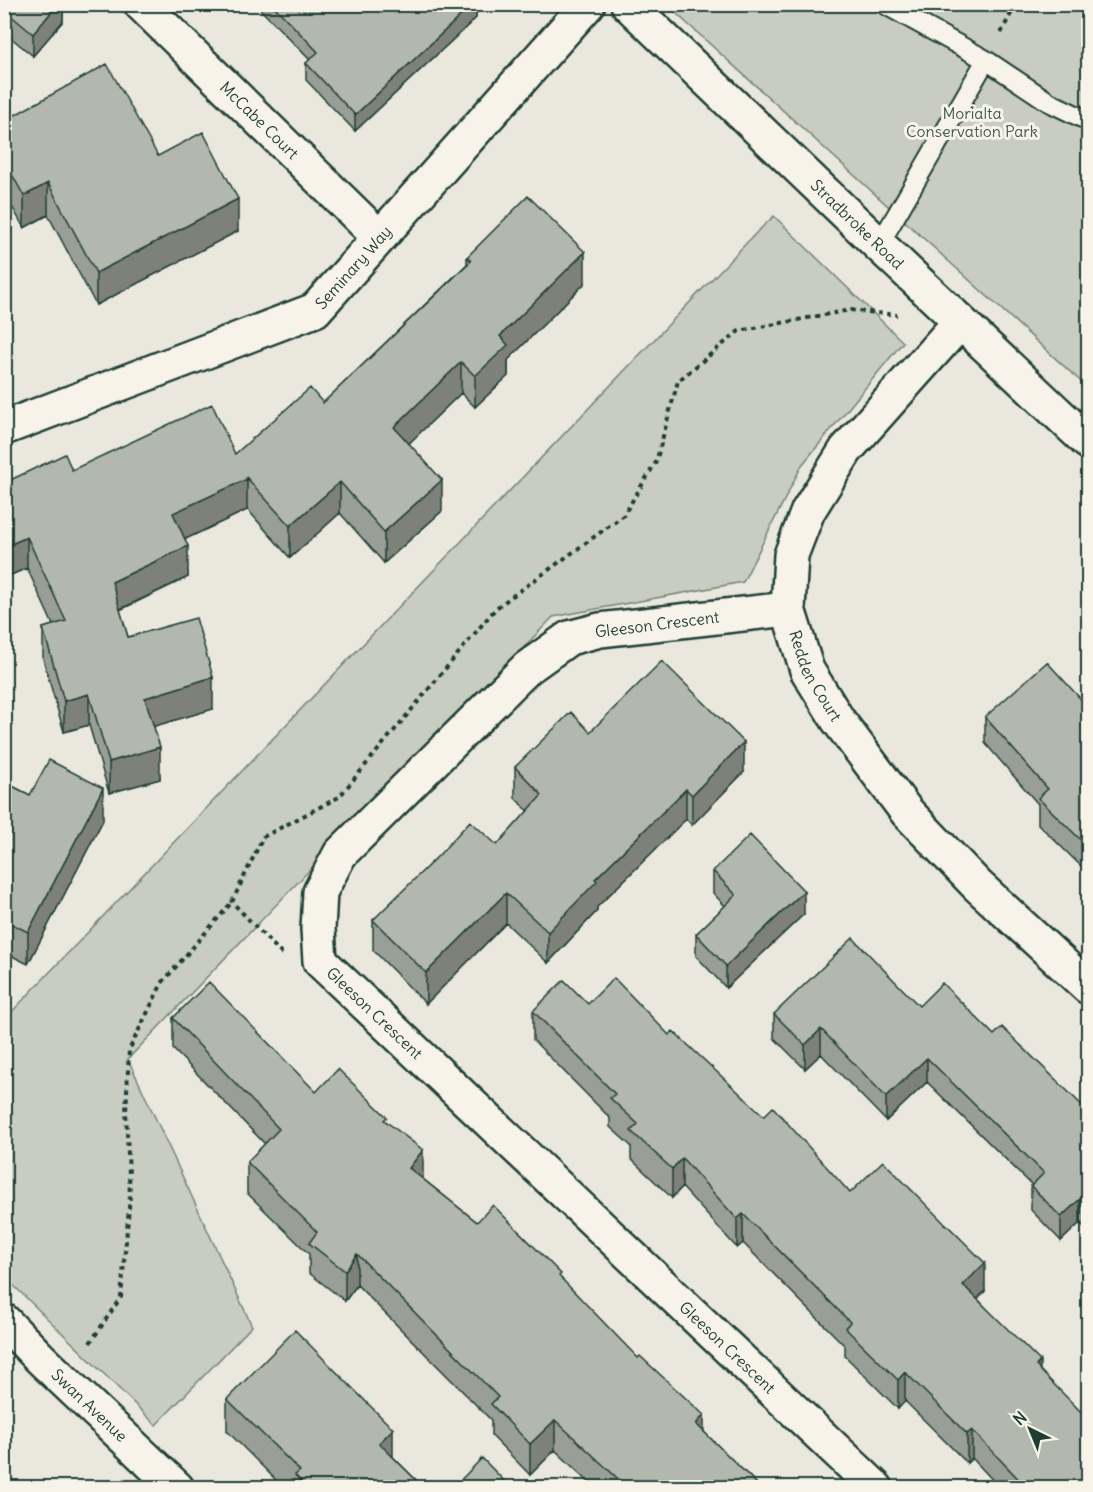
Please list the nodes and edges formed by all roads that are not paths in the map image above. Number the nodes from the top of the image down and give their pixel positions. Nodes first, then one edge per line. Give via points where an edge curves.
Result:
1 (141, 4) edge
2 (588, 4) edge
3 (628, 4) edge
4 (884, 4) edge
5 (986, 60) junction
6 (1089, 118) edge
7 (379, 237) junction
8 (879, 245) junction
9 (960, 322) junction
10 (4, 428) edge
11 (1089, 441) edge
12 (788, 609) junction
13 (1089, 987) edge
14 (4, 1321) edge
15 (177, 1488) edge
16 (876, 1488) edge

1 - 7 street, McCabe Court
2 - 7 street, Seminary Way
3 - 8 street, Stradbroke Road
4 - 5 lane
5 - 6 lane via 1049,102
5 - 8 lane
7 - 10 street, Seminary Way via 315,310
8 - 9 street, Stradbroke Road
9 - 11 street, Stradbroke Road
9 - 12 street, Redden Court via 846,450 808,511 791,555
12 - 13 street, Redden Court via 807,670 838,720 907,813 977,885
12 - 16 street, Gleeson Crescent via 600,630 569,638 527,668 340,854 320,892 320,961
14 - 15 street, Swan Avenue

